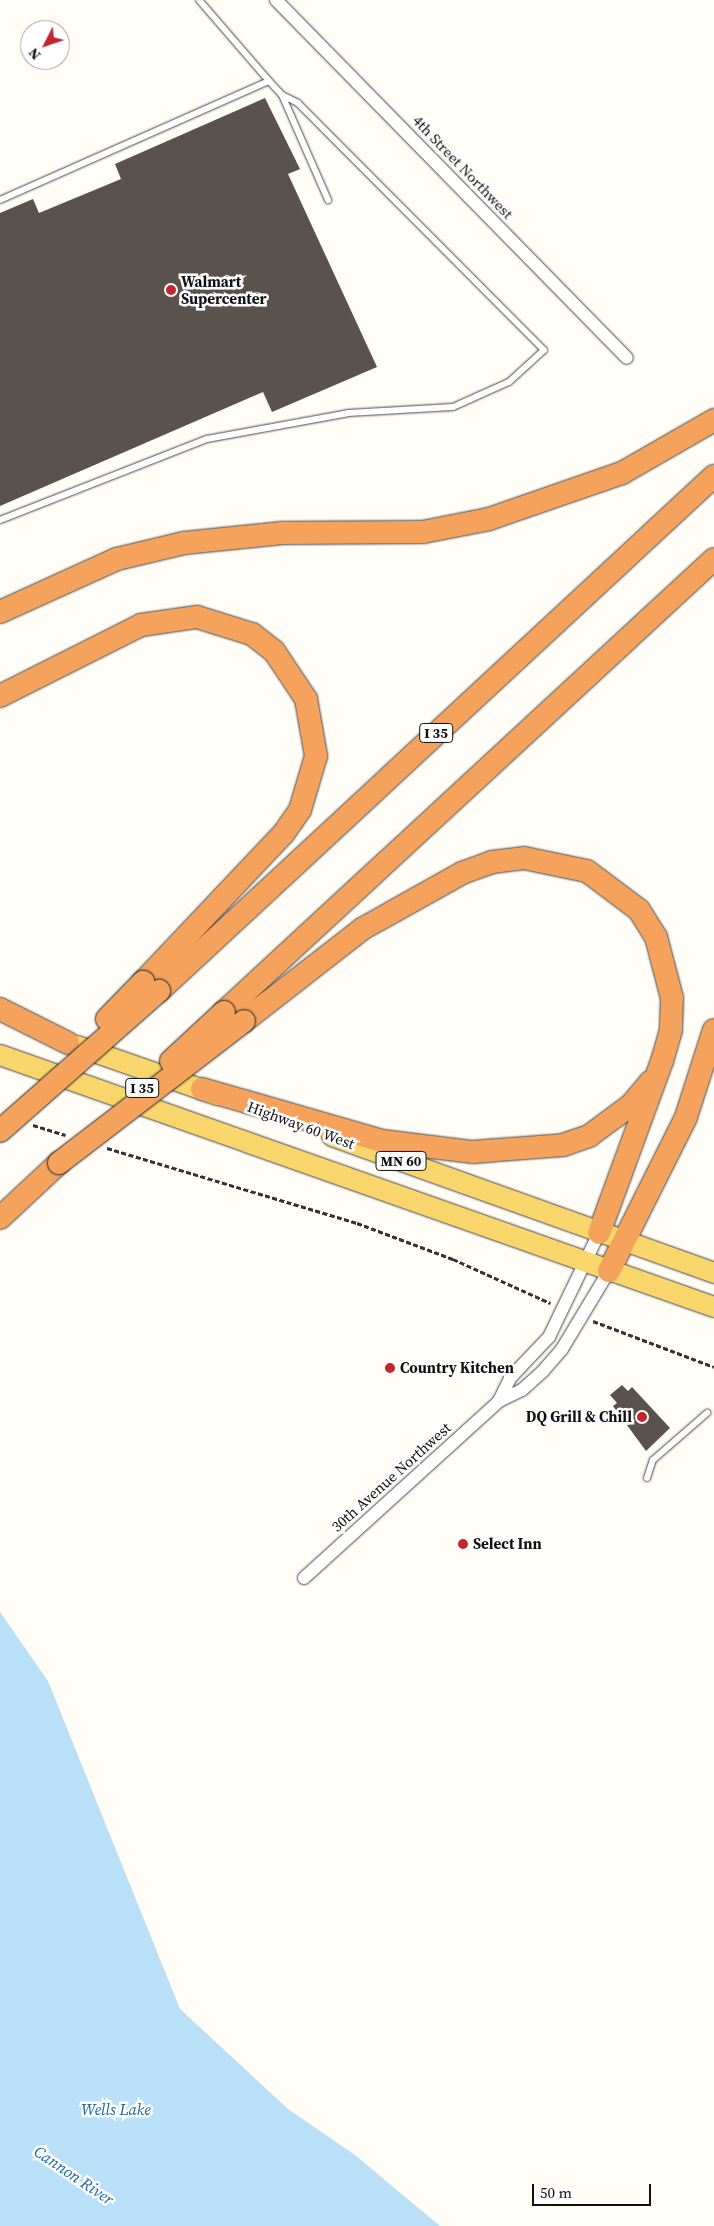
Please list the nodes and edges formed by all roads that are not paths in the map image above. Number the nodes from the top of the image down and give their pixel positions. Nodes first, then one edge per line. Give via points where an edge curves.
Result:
1 (199, 0) edge
2 (276, 0) edge
3 (269, 81) junction
4 (282, 95) junction
5 (0, 200) edge
6 (328, 200) dead end
7 (627, 358) dead end
8 (714, 420) edge
9 (714, 476) edge
10 (0, 520) edge
11 (714, 559) edge
12 (0, 612) edge
13 (0, 696) edge
14 (151, 987) junction
15 (0, 1009) edge
16 (0, 1019) edge
17 (714, 1030) edge
18 (68, 1043) junction
19 (0, 1055) edge
20 (662, 1062) junction
21 (202, 1090) junction
22 (0, 1130) edge
23 (59, 1163) junction
24 (0, 1218) edge
25 (599, 1233) junction
26 (622, 1242) junction
27 (584, 1263) junction
28 (608, 1271) junction
29 (714, 1273) edge
30 (714, 1307) edge
31 (499, 1401) junction
32 (707, 1413) dead end
33 (647, 1478) dead end
34 (304, 1578) dead end

1 - 3 lane
2 - 7 street, 4th Street Northwest
3 - 4 lane
3 - 5 lane
4 - 6 lane
4 - 10 lane via 298,103 544,350 509,382 453,407 348,413 207,439
8 - 12 highway via 622,473 489,519 423,532 282,533 184,543 117,559
9 - 14 highway, I 35
11 - 23 highway, I 35, bridge
13 - 14 highway via 141,625 197,616 234,627 274,651 306,699 316,756 300,810
14 - 22 highway, bridge
15 - 18 highway
16 - 18 main road, Highway 60 West / MN 60
17 - 26 highway via 686,1117
18 - 21 main road, Highway 60 West / MN 60
19 - 27 main road, MN 60
20 - 21 highway via 643,1092 612,1122 563,1145 518,1151 428,1150 382,1141
20 - 23 highway, bridge via 671,1030 672,998 656,937 639,910 616,888 587,871 556,861 492,862 410,899 362,929
20 - 25 highway
21 - 25 main road, Highway 60 West / MN 60
23 - 24 highway, I 35
25 - 26 main road, Highway 60 West / MN 60
25 - 27 street, 30th Avenue Northwest
26 - 28 highway
26 - 29 main road, Highway 60 West / MN 60
27 - 28 main road, MN 60
27 - 31 street, 30th Avenue Northwest via 549,1337 510,1378
28 - 30 main road, MN 60
28 - 31 street, 30th Avenue Northwest via 583,1317 543,1370 522,1390
31 - 34 street, 30th Avenue Northwest
32 - 33 lane via 653,1460

